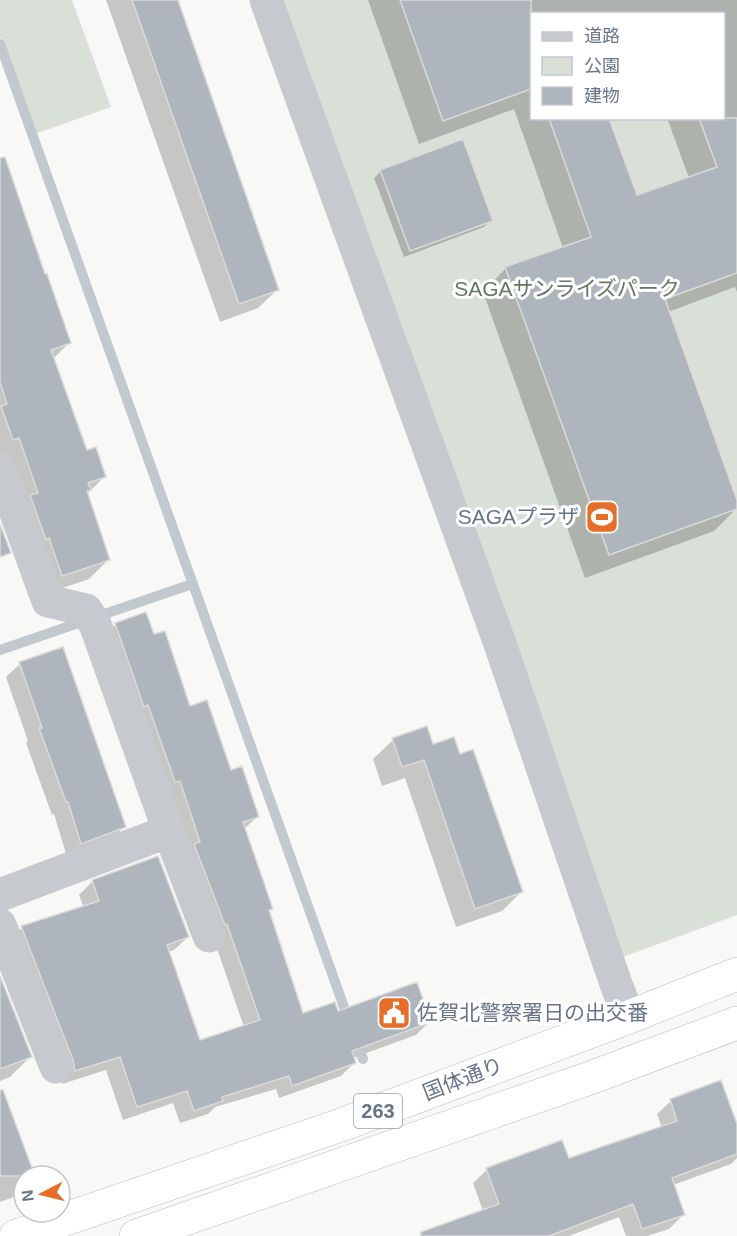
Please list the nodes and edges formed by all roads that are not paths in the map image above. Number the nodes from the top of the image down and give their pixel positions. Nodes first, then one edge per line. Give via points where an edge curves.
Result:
1 (266, 0) edge
2 (0, 469) edge
3 (169, 831) junction
4 (0, 895) edge
5 (0, 925) edge
6 (209, 936) dead end
7 (737, 974) edge
8 (629, 1017) junction
9 (737, 1023) edge
10 (57, 1067) dead end
11 (16, 1236) edge
12 (136, 1236) edge

1 - 8 street via 495,630
2 - 3 street via 48,601 90,617
3 - 4 street
3 - 6 street
5 - 10 street
7 - 8 highway, 国体通り / 263
8 - 11 highway, 国体通り / 263 via 341,1125
9 - 12 highway, 国体通り / 263

